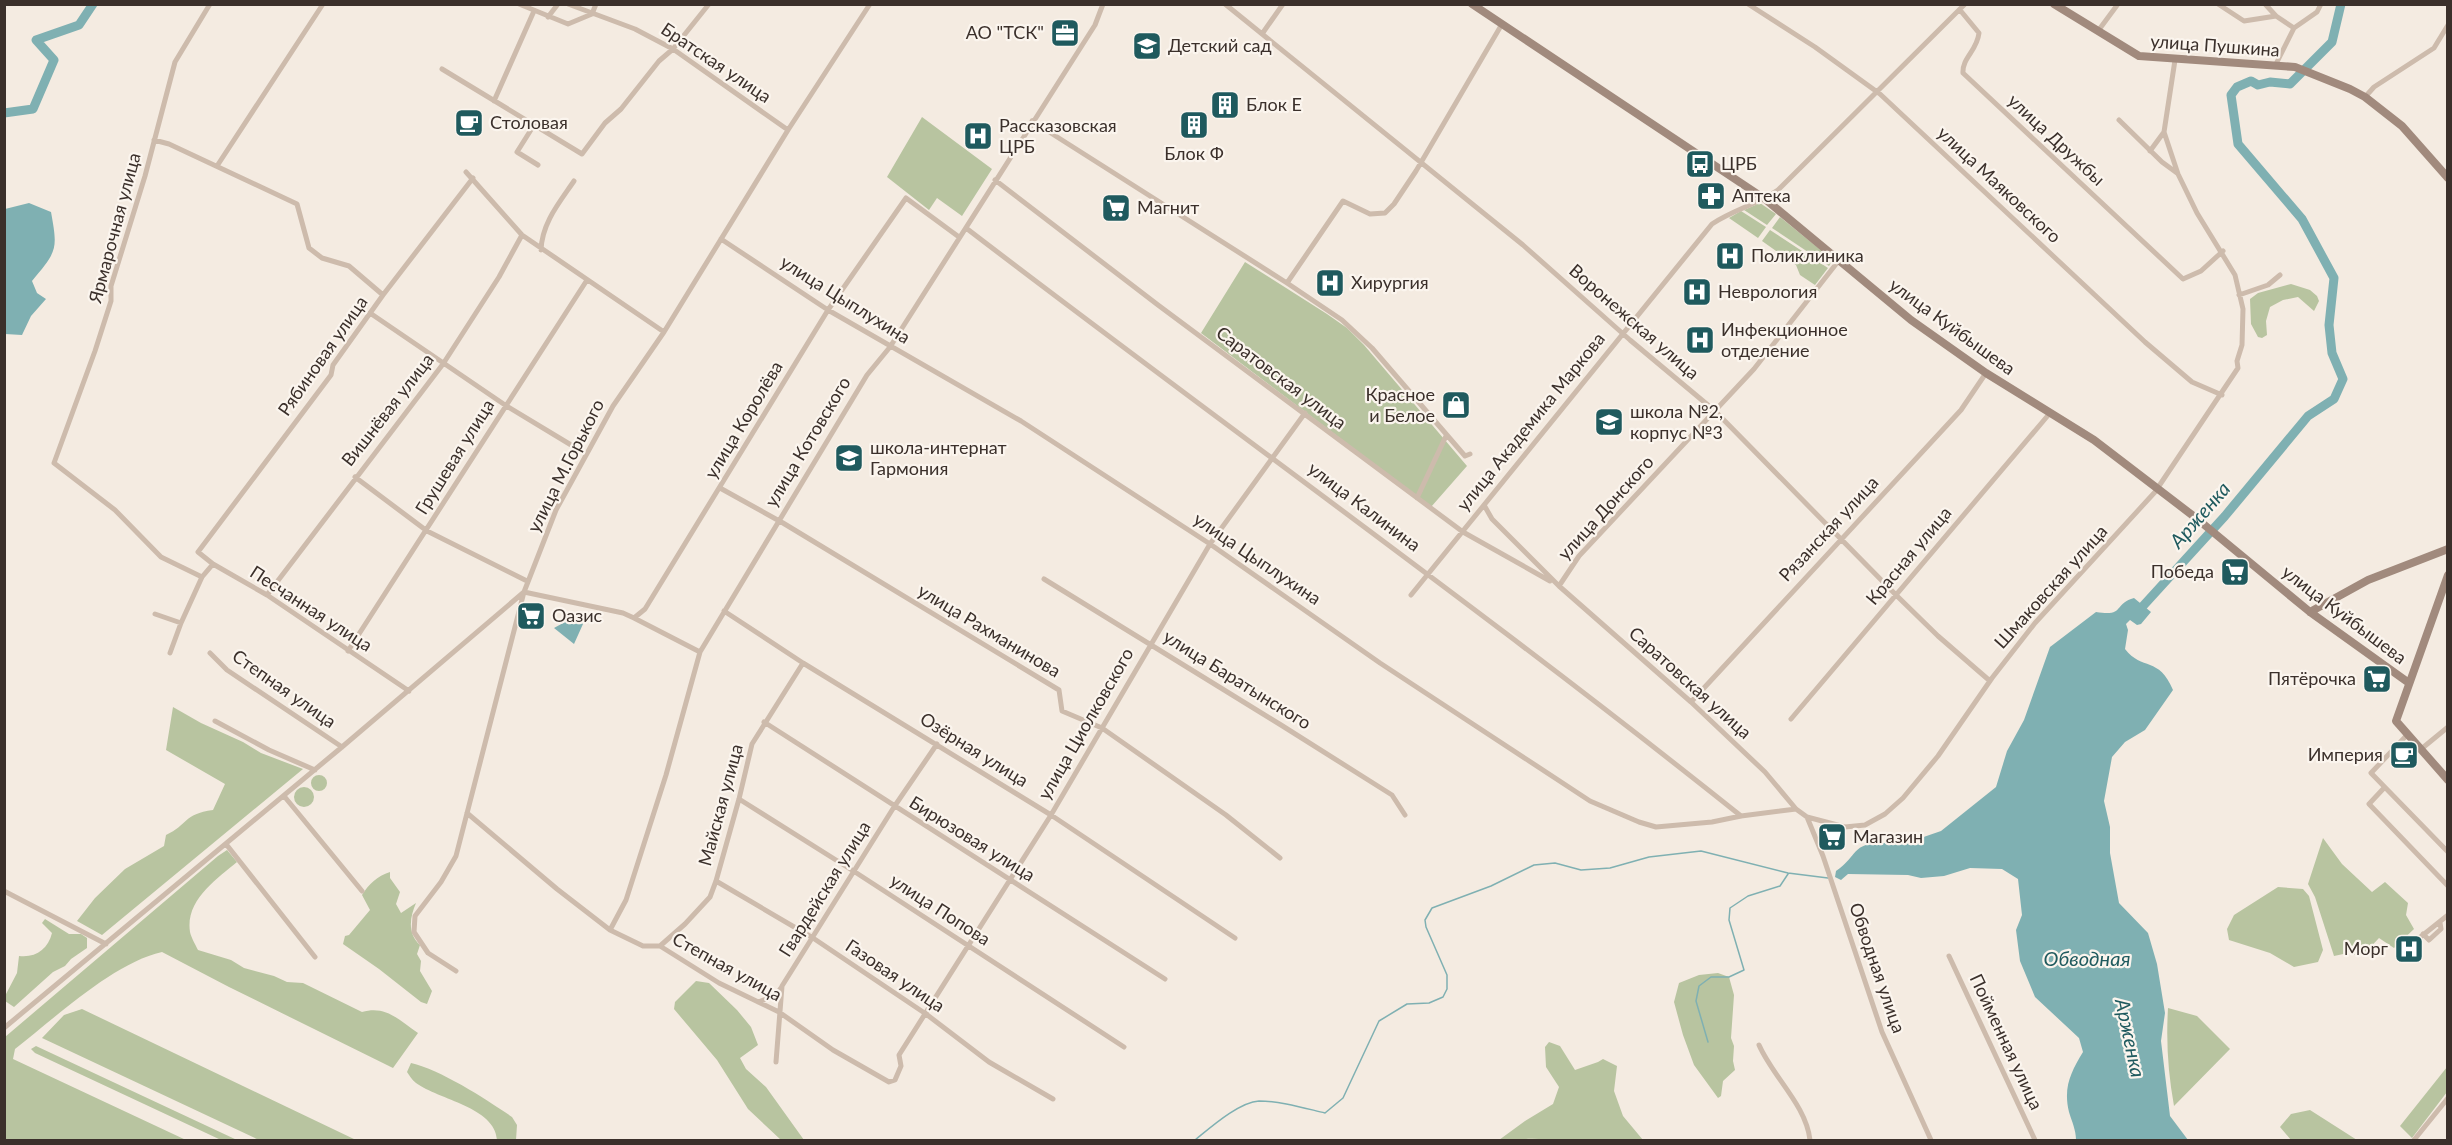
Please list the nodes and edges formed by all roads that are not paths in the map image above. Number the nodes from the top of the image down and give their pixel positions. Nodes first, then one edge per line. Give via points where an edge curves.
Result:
1 (210, 4) edge
2 (323, 4) edge
3 (519, 4) edge
4 (558, 4) edge
5 (568, 4) edge
6 (597, 4) edge
7 (709, 4) edge
8 (870, 4) edge
9 (1103, 4) edge
10 (1225, 4) edge
11 (1283, 4) edge
12 (1472, 4) edge
13 (1748, 4) edge
14 (1965, 4) edge
15 (2054, 4) edge
16 (2118, 4) edge
17 (2218, 4) edge
18 (2265, 4) edge
19 (2321, 4) edge
20 (1960, 10) junction
21 (534, 11) junction
22 (592, 14) junction
23 (2276, 16) junction
24 (548, 17) junction
25 (1502, 24) junction
26 (2448, 25) edge
27 (2294, 28) junction
28 (2098, 31) junction
29 (1262, 34) junction
30 (673, 49) junction
31 (2175, 60) junction
32 (2276, 64) junction
33 (442, 69) dead end
34 (1878, 92) junction
35 (2365, 97) junction
36 (494, 101) junction
37 (2119, 120) dead end
38 (1032, 121) junction
39 (534, 125) junction
40 (788, 130) junction
41 (2164, 132) junction
42 (154, 140) junction
43 (2150, 151) junction
44 (1421, 163) junction
45 (538, 165) dead end
46 (217, 166) junction
47 (466, 172) dead end
48 (2178, 174) junction
49 (473, 178) junction
50 (2448, 178) edge
51 (995, 180) junction
52 (574, 181) dead end
53 (1765, 199) junction
54 (966, 228) junction
55 (522, 235) junction
56 (959, 237) junction
57 (721, 239) junction
58 (541, 250) junction
59 (2223, 251) junction
60 (1840, 259) junction
61 (2280, 275) dead end
62 (587, 280) junction
63 (1287, 283) junction
64 (383, 295) junction
65 (2240, 295) junction
66 (828, 310) junction
67 (370, 313) junction
68 (664, 332) junction
69 (1622, 332) junction
70 (890, 346) junction
71 (443, 364) junction
72 (1986, 373) junction
73 (2222, 395) junction
74 (505, 405) junction
75 (1715, 411) junction
76 (1305, 413) junction
77 (2050, 413) junction
78 (1446, 436) junction
79 (586, 454) junction
80 (1470, 454) dead end
81 (1272, 457) junction
82 (355, 477) junction
83 (720, 488) junction
84 (2157, 489) junction
85 (1417, 498) junction
86 (1484, 505) junction
87 (778, 520) junction
88 (427, 531) junction
89 (1463, 532) junction
90 (1841, 538) junction
91 (1210, 544) junction
92 (2448, 549) edge
93 (198, 552) joint
94 (213, 564) junction
95 (1428, 574) junction
96 (2448, 575) edge
97 (202, 577) junction
98 (1044, 579) dead end
99 (528, 581) junction
100 (1559, 586) junction
101 (524, 592) junction
102 (267, 595) junction
103 (1411, 595) dead end
104 (1896, 595) junction
105 (724, 611) junction
106 (2310, 612) junction
107 (155, 614) dead end
108 (634, 618) junction
109 (180, 623) junction
110 (1150, 643) junction
111 (348, 651) junction
112 (700, 652) junction
113 (170, 653) dead end
114 (210, 653) dead end
115 (803, 663) junction
116 (1990, 681) junction
117 (2409, 683) junction
118 (409, 691) junction
119 (1691, 702) junction
120 (1791, 719) dead end
121 (215, 721) dead end
122 (764, 722) junction
123 (1102, 728) junction
124 (2447, 728) edge
125 (2407, 735) junction
126 (937, 744) junction
127 (342, 747) junction
128 (2420, 750) junction
129 (315, 770) junction
130 (2448, 780) edge
131 (2384, 788) junction
132 (284, 796) junction
133 (739, 799) junction
134 (894, 807) junction
135 (1796, 809) junction
136 (467, 813) junction
137 (1051, 815) junction
138 (1405, 815) dead end
139 (1741, 816) junction
140 (1808, 817) junction
141 (226, 844) junction
142 (2448, 852) edge
143 (1280, 858) dead end
144 (855, 872) junction
145 (1009, 879) junction
146 (716, 881) junction
147 (2448, 886) edge
148 (4, 891) edge
149 (362, 891) dead end
150 (2448, 915) edge
151 (610, 930) junction
152 (813, 938) junction
153 (1235, 938) dead end
154 (2413, 943) dead end
155 (106, 944) junction
156 (660, 946) junction
157 (967, 946) junction
158 (1949, 956) dead end
159 (315, 957) dead end
160 (456, 971) dead end
161 (1165, 979) dead end
162 (782, 986) junction
163 (758, 1002) junction
164 (779, 1012) junction
165 (926, 1014) junction
166 (4, 1028) edge
167 (1759, 1045) dead end
168 (1124, 1047) dead end
169 (776, 1062) dead end
170 (889, 1082) joint
171 (2448, 1098) edge
172 (1053, 1099) dead end
173 (1810, 1140) edge
174 (1931, 1140) edge
175 (2035, 1140) edge
176 (2414, 1140) edge

1 - 42 street, Ярмарочная улица via 175,62
2 - 46 street
3 - 21 street
4 - 24 street
5 - 22 street, Братская улица
6 - 22 street
7 - 30 street
8 - 40 street, улица М.Горького
9 - 38 street, улица Котовского via 1095,25
10 - 29 street, Воронежская улица
11 - 29 street
12 - 25 street, улица Куйбышева
13 - 34 street, улица Маяковского
14 - 20 street, улица Академика Маркова
15 - 28 street, улица Пушкина
16 - 28 street
17 - 23 street via 2244,21
18 - 23 street
19 - 27 street via 2317,12
20 - 34 street, улица Академика Маркова
20 - 59 street, улица Дружбы via 1978,33 1978,45 1962,66 1963,73 2183,279 2200,271
21 - 24 street
21 - 36 street
22 - 24 street via 568,24
22 - 30 street, Братская улица via 635,29
23 - 27 street
25 - 44 street
25 - 53 street, улица Куйбышева
26 - 35 street via 2434,48
27 - 32 street
28 - 31 street, улица Пушкина via 2139,56
29 - 44 street, Воронежская улица
30 - 39 street via 582,154
30 - 40 street, Братская улица
31 - 32 street, улица Пушкина
31 - 41 street, Шмаковская улица
32 - 35 street, улица Пушкина via 2295,67
33 - 36 street
34 - 53 street, улица Академика Маркова
34 - 73 street, улица Маяковского via 2145,342 2192,382
35 - 50 street, улица Пушкина via 2402,126
36 - 39 street
37 - 43 street, Шмаковская улица
38 - 51 street, улица Котовского
38 - 63 street
39 - 45 street via 517,152
40 - 57 street, улица М.Горького
41 - 43 street
41 - 48 street, Шмаковская улица
42 - 46 street
42 - 97 street, Ярмарочная улица via 111,286 111,301 54,463 116,510 161,558
43 - 48 street, Шмаковская улица
44 - 63 street via 1384,213 1370,214 1343,201
44 - 69 street, Воронежская улица
46 - 64 street via 297,204 309,248 322,258 349,267
47 - 49 street
48 - 59 street, Шмаковская улица via 2197,213
49 - 55 street
49 - 64 street, Рябиновая улица
51 - 54 street, улица Котовского
51 - 76 street, Саратовская улица
52 - 58 street via 549,219 541,236
53 - 60 street, улица Куйбышева
53 - 69 street, улица Академика Маркова via 1740,207 1712,224
54 - 56 street, улица Котовского
54 - 81 street, улица Калинина
55 - 58 street
55 - 71 street, Вишнёвая улица
56 - 66 street, улица Королёва via 906,198
56 - 70 street, улица Котовского
57 - 66 street, улица Цыплухина
57 - 68 street, улица М.Горького
58 - 62 street
59 - 65 street, Шмаковская улица
60 - 72 street, улица Куйбышева via 1911,320
60 - 75 street, улица Донского via 1754,369
61 - 65 street via 2268,285
62 - 68 street
62 - 74 street, Грушевая улица
63 - 78 street via 1360,336
64 - 67 street, Рябиновая улица
65 - 73 street, Шмаковская улица via 2242,345 2238,368
66 - 70 street, улица Цыплухина
66 - 83 street, улица Королёва
67 - 71 street
67 - 93 street, Рябиновая улица via 333,365 331,375
68 - 79 street, улица М.Горького
69 - 75 street, Воронежская улица
69 - 86 street, улица Академика Маркова
70 - 87 street, улица Котовского via 867,375
70 - 91 street, улица Цыплухина via 1021,421
71 - 74 street
71 - 82 street, Вишнёвая улица
72 - 77 street, улица Куйбышева
72 - 90 street, Рязанская улица via 1961,410
73 - 84 street, Шмаковская улица
74 - 79 street
74 - 88 street, Грушевая улица
75 - 90 street, Воронежская улица
75 - 100 street, улица Донского via 1579,556
76 - 81 street, улица Циолковского
76 - 85 street, Саратовская улица
77 - 84 street, улица Куйбышева via 2094,440
77 - 104 street, Красная улица
78 - 80 street via 1465,456
78 - 85 street
79 - 99 street, улица М.Горького via 556,510
81 - 91 street, улица Циолковского
81 - 95 street, улица Калинина
82 - 88 street
82 - 102 street, Вишнёвая улица
83 - 87 street, улица Рахманинова
83 - 108 street, улица Королёва via 645,609
84 - 106 street, улица Куйбышева
84 - 116 street, Шмаковская улица via 2035,623
85 - 89 street, Саратовская улица
86 - 89 street, улица Академика Маркова
86 - 100 street, Саратовская улица via 1492,519
87 - 105 street, улица Котовского
87 - 123 street, улица Рахманинова via 1059,690 1062,711
88 - 99 street
88 - 111 street, Грушевая улица
89 - 95 street, улица Академика Маркова
89 - 100 street, Саратовская улица
90 - 104 street, Воронежская улица
90 - 119 street, Рязанская улица
91 - 110 street, улица Циолковского
91 - 139 street, улица Цыплухина via 1380,663 1590,801 1656,827
92 - 106 street via 2368,580
93 - 94 street, Песчанная улица
94 - 97 street
94 - 102 street, Песчанная улица
95 - 103 street, улица Академика Маркова
95 - 139 street, улица Калинина
96 - 117 street
97 - 109 street
98 - 110 street, улица Баратынского
99 - 101 street, улица М.Горького
100 - 119 street, Саратовская улица
101 - 108 street
101 - 118 street
101 - 136 street, улица М.Горького
102 - 111 street, Песчанная улица
104 - 116 street, Воронежская улица
104 - 120 street, Красная улица
105 - 112 street, улица Котовского
105 - 115 street, Озёрная улица
106 - 117 street, улица Куйбышева
107 - 109 street
108 - 112 street
109 - 113 street
110 - 123 street, улица Циолковского
110 - 138 street, улица Баратынского via 1392,795
111 - 118 street, Песчанная улица
112 - 151 street, улица Котовского via 626,900
114 - 127 street, Степная улица via 227,670
115 - 122 street, Майская улица
115 - 126 street, Озёрная улица
116 - 140 street, Шмаковская улица via 1938,756 1885,814 1865,825 1845,827
117 - 125 street via 2396,721
118 - 127 street
119 - 135 street, Саратовская улица via 1765,772
121 - 129 street
122 - 133 street, Майская улица via 752,744
122 - 134 street, Бирюзовая улица
123 - 137 street, улица Циолковского
123 - 143 street, улица Рахманинова
124 - 128 street
125 - 128 street
125 - 131 street via 2371,773
126 - 134 street, Гвардейская улица
126 - 137 street, Озёрная улица
127 - 129 street
128 - 130 street
129 - 132 street
131 - 142 street
131 - 147 street via 2368,804
132 - 141 street
132 - 149 street
133 - 144 street, улица Попова
133 - 146 street, Майская улица
134 - 144 street, Гвардейская улица
134 - 145 street, Бирюзовая улица
135 - 139 street, улица Цыплухина
135 - 140 street
136 - 151 street, Степная улица
136 - 160 street, улица М.Горького via 456,856 415,916 414,932 428,953
137 - 145 street, улица Циолковского
137 - 153 street, Озёрная улица
140 - 174 street, Обводная улица via 1882,1032
141 - 155 street
141 - 159 street
144 - 152 street, Гвардейская улица
144 - 157 street, улица Попова
145 - 157 street, улица Циолковского
145 - 161 street, Бирюзовая улица
146 - 152 street, Газовая улица
146 - 156 street, Майская улица via 710,897
148 - 155 street
150 - 154 street
151 - 156 street, Степная улица via 643,946
152 - 162 street, Гвардейская улица
152 - 165 street, Газовая улица
155 - 166 street
156 - 163 street, Степная улица
157 - 165 street, улица Циолковского
157 - 168 street, улица Попова
158 - 175 street, Пойменная улица
162 - 163 street via 775,996
162 - 164 street, Гвардейская улица
163 - 164 street, Степная улица
164 - 169 street, Гвардейская улица
164 - 170 street, Степная улица via 833,1050
165 - 170 street, улица Циолковского via 899,1055 898,1077
165 - 172 street, Газовая улица via 989,1062
167 - 173 street via 1804,1119
171 - 176 street

